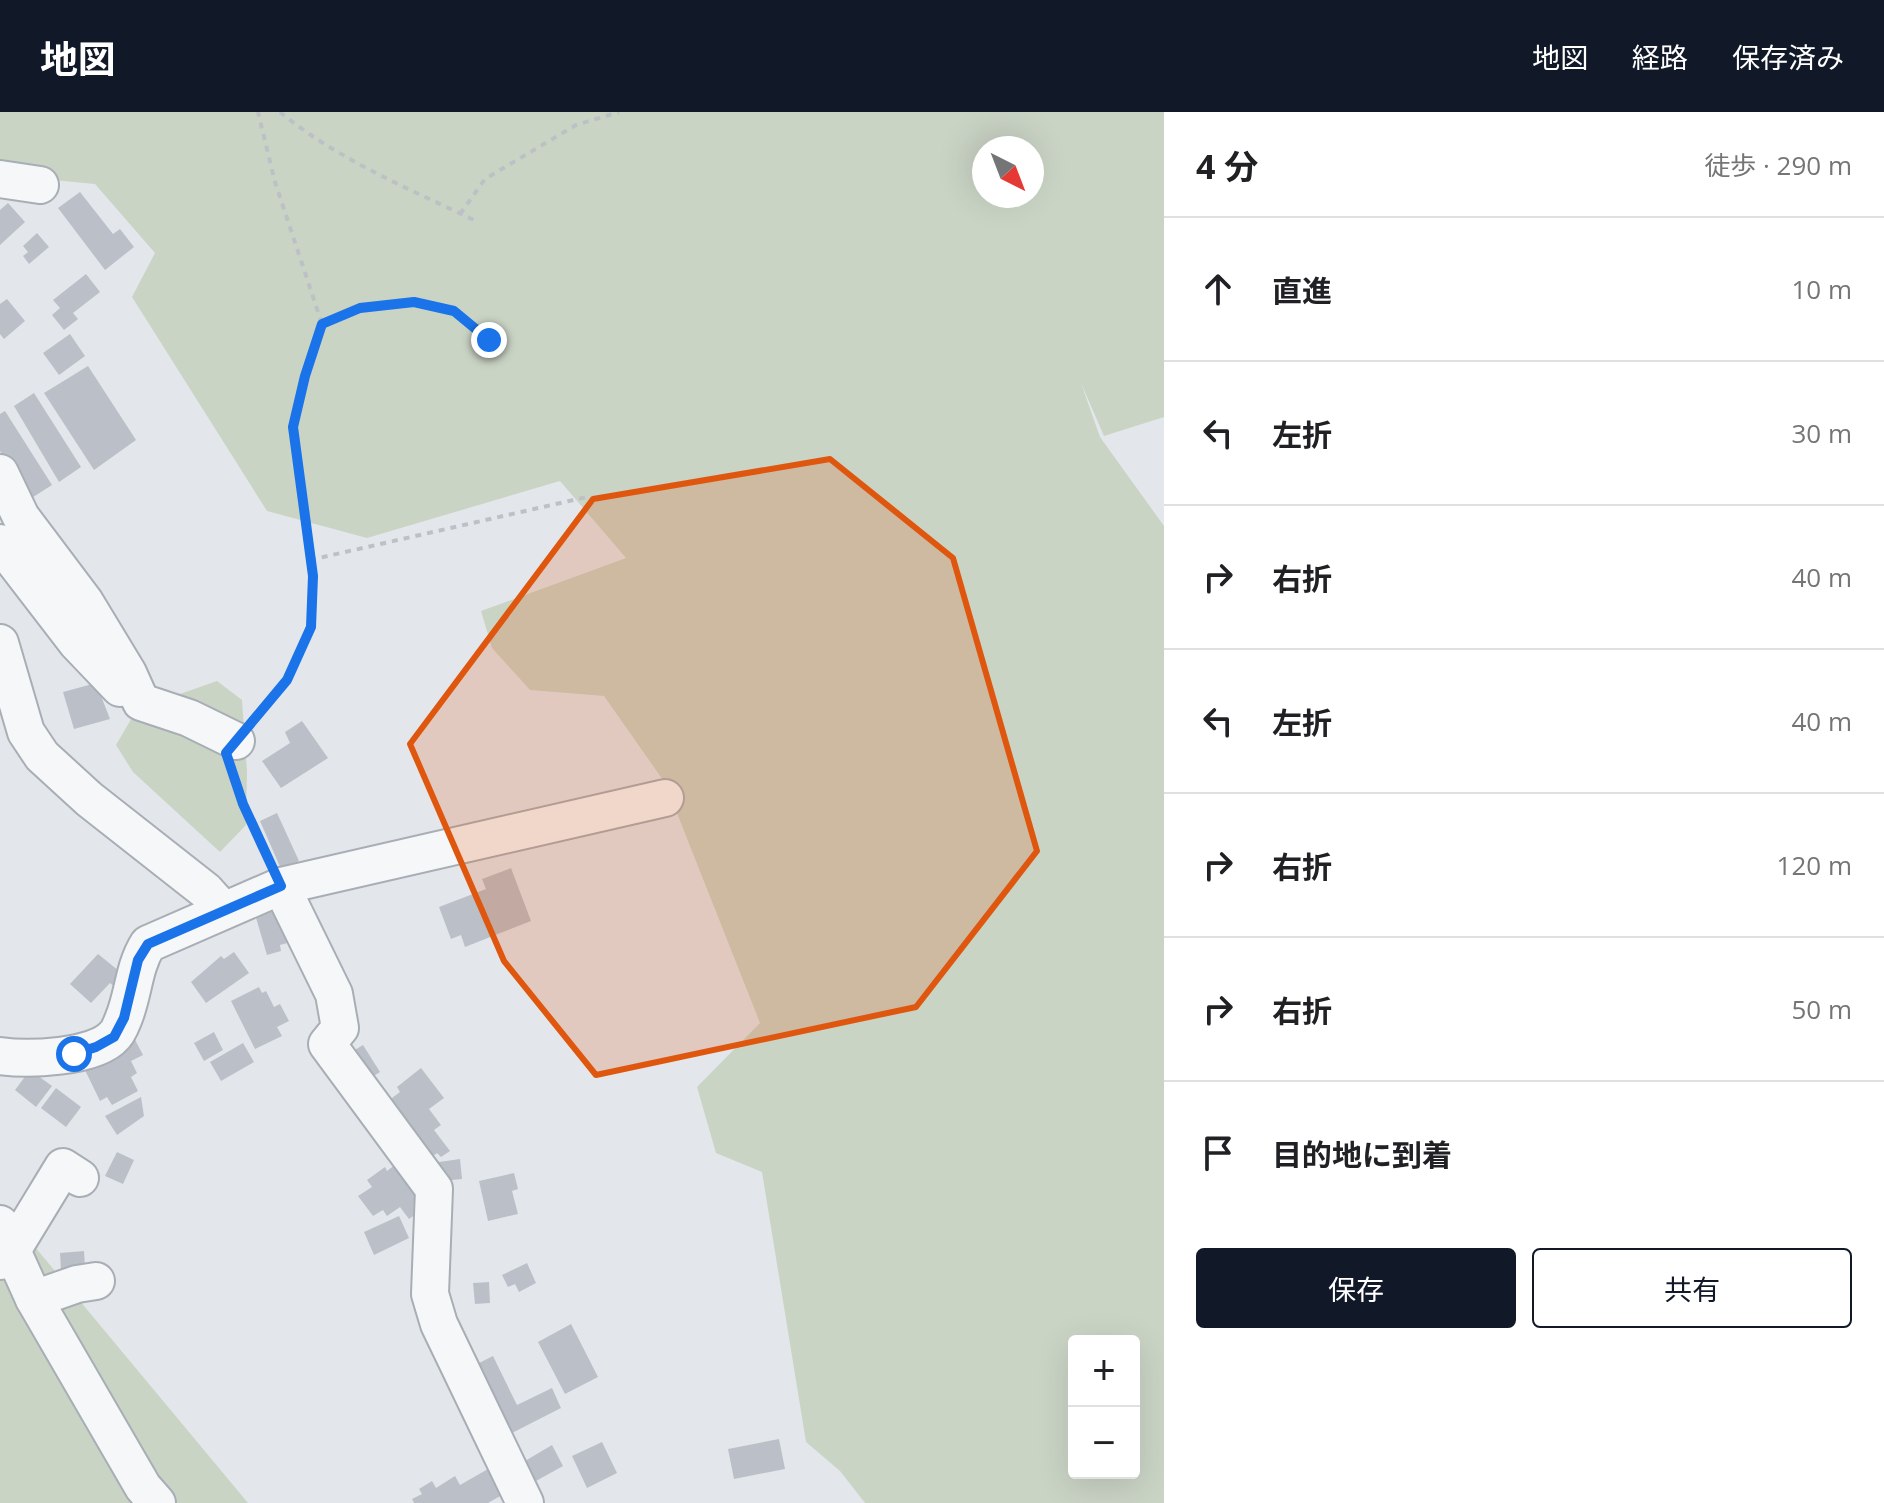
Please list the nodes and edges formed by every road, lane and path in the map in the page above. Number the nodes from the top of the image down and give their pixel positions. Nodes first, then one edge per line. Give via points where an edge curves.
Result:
1 (258, 112) edge
2 (280, 112) edge
3 (619, 112) edge
4 (0, 179) edge
5 (40, 185) dead end
6 (460, 214) junction
7 (478, 222) dead end
8 (322, 324) junction
9 (489, 340) dead end
10 (0, 473) edge
11 (591, 496) dead end
12 (0, 543) edge
13 (310, 560) junction
14 (0, 643) edge
15 (141, 702) junction
16 (236, 741) junction
17 (665, 798) dead end
18 (281, 886) junction
19 (223, 910) junction
20 (0, 1056) edge
21 (80, 1178) dead end
22 (4, 1245) edge
23 (96, 1281) dead end
24 (34, 1299) junction
25 (157, 1503) edge
26 (525, 1503) edge

1 - 8 path
2 - 6 path via 305,132
3 - 6 path via 576,125 485,179
4 - 5 street
6 - 7 path
8 - 9 path via 360,308 414,302 454,311
8 - 13 path via 293,427
10 - 15 street via 21,517 85,602
11 - 13 path
12 - 15 street via 77,643 121,690
13 - 16 path via 311,627 287,680
14 - 19 street via 26,732 42,756
15 - 16 street
16 - 18 path via 226,753
17 - 18 street
18 - 19 street
18 - 26 street via 334,994 340,1028 327,1044 434,1189 430,1294 439,1324
19 - 20 street via 148,944 114,1037 74,1054
21 - 22 street via 63,1167
22 - 24 street
23 - 24 street
24 - 25 street

